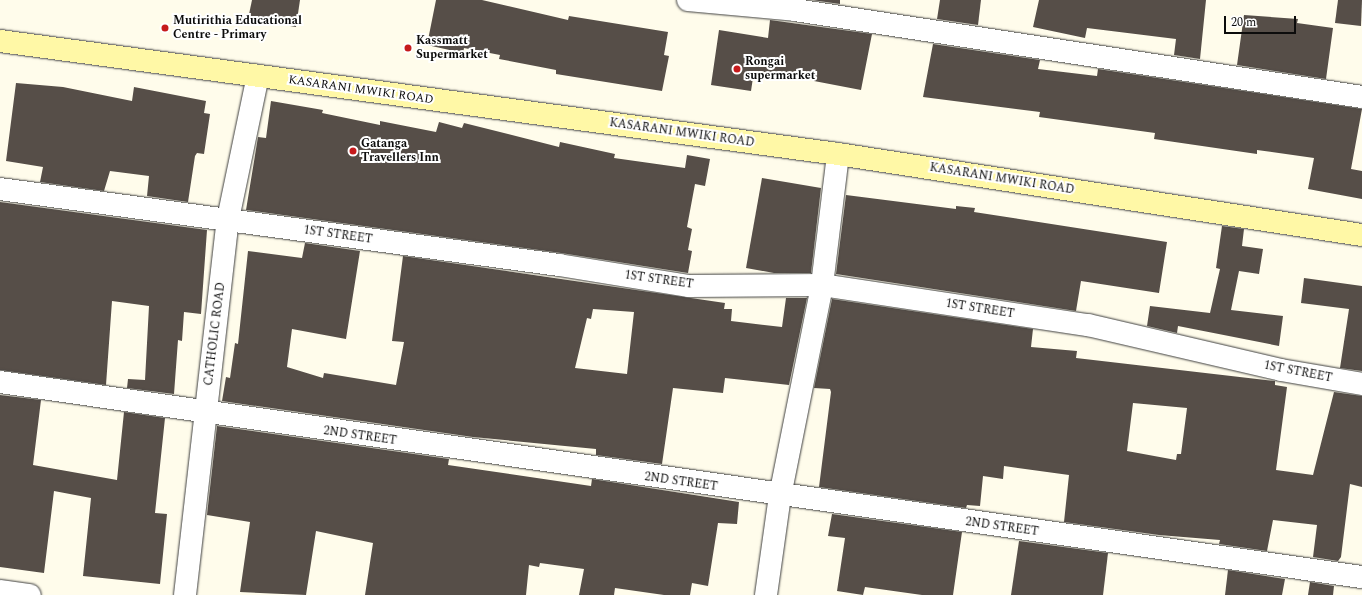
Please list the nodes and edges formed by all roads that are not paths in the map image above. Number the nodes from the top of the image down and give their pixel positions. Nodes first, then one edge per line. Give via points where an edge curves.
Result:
1 (688, 0) edge
2 (796, 5) edge
3 (0, 41) edge
4 (258, 76) junction
5 (1362, 97) edge
6 (838, 154) junction
7 (0, 189) edge
8 (228, 219) junction
9 (1362, 235) edge
10 (822, 285) junction
11 (0, 382) edge
12 (1362, 384) edge
13 (205, 413) junction
14 (780, 496) junction
15 (1362, 577) edge
16 (0, 591) edge
17 (30, 595) edge
18 (185, 595) edge
19 (766, 595) edge

1 - 2 street
2 - 5 street
3 - 4 main road, KASARANI MWIKI ROAD
4 - 6 main road, KASARANI MWIKI ROAD
4 - 8 street, CATHOLIC ROAD
6 - 9 main road, KASARANI MWIKI ROAD
6 - 10 street
7 - 8 street, 1ST STREET
8 - 10 street, 1ST STREET via 689,286
8 - 13 street, CATHOLIC ROAD
10 - 12 street, 1ST STREET via 1088,325 1281,370
10 - 14 street
11 - 13 street, 2ND STREET
13 - 14 street, 2ND STREET
13 - 18 street, CATHOLIC ROAD
14 - 15 street, 2ND STREET
14 - 19 street
16 - 17 street

